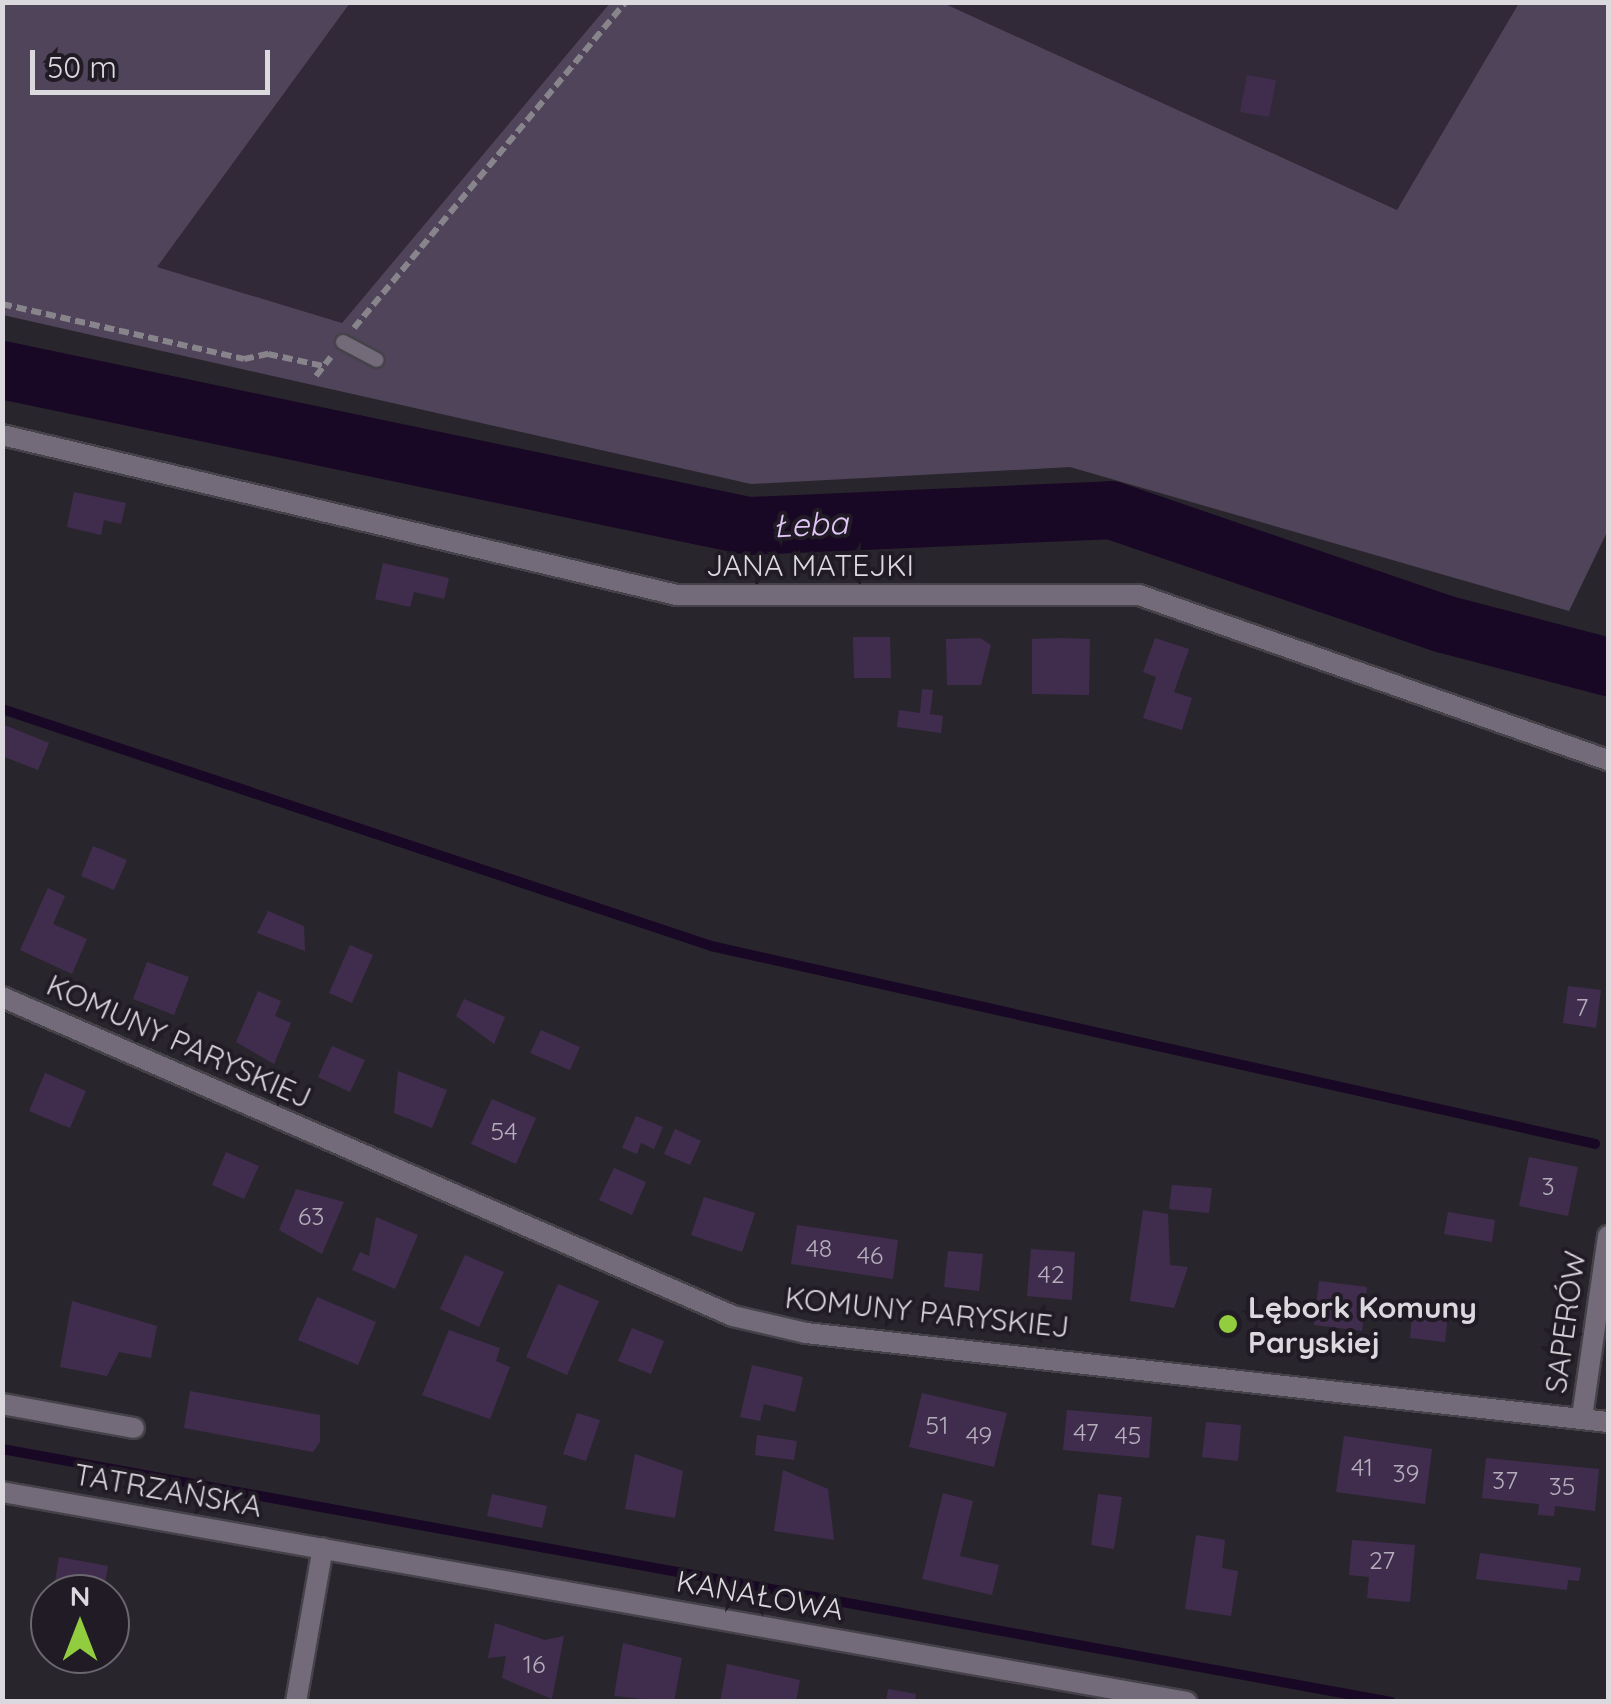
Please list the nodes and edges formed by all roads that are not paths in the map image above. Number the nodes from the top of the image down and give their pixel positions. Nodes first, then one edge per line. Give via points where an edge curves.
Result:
1 (342, 342) road end
2 (377, 360) dead end
3 (2, 435) edge
4 (1608, 760) edge
5 (2, 996) edge
6 (1608, 1236) edge
7 (2, 1404) edge
8 (1582, 1416) junction
9 (1608, 1422) edge
10 (134, 1428) dead end
11 (2, 1492) edge
12 (323, 1548) junction
13 (296, 1702) edge
14 (1187, 1702) edge

1 - 2 lane
3 - 4 street, JANA MATEJKI via 677,594 1138,595
5 - 8 street, KOMUNY PARYSKIEJ via 734,1316 806,1333
6 - 8 street, SAPERÓW
7 - 10 street
8 - 9 street, KOMUNY PARYSKIEJ
11 - 12 street, TATRZAŃSKA
12 - 13 street
12 - 14 street, KANAŁOWA

